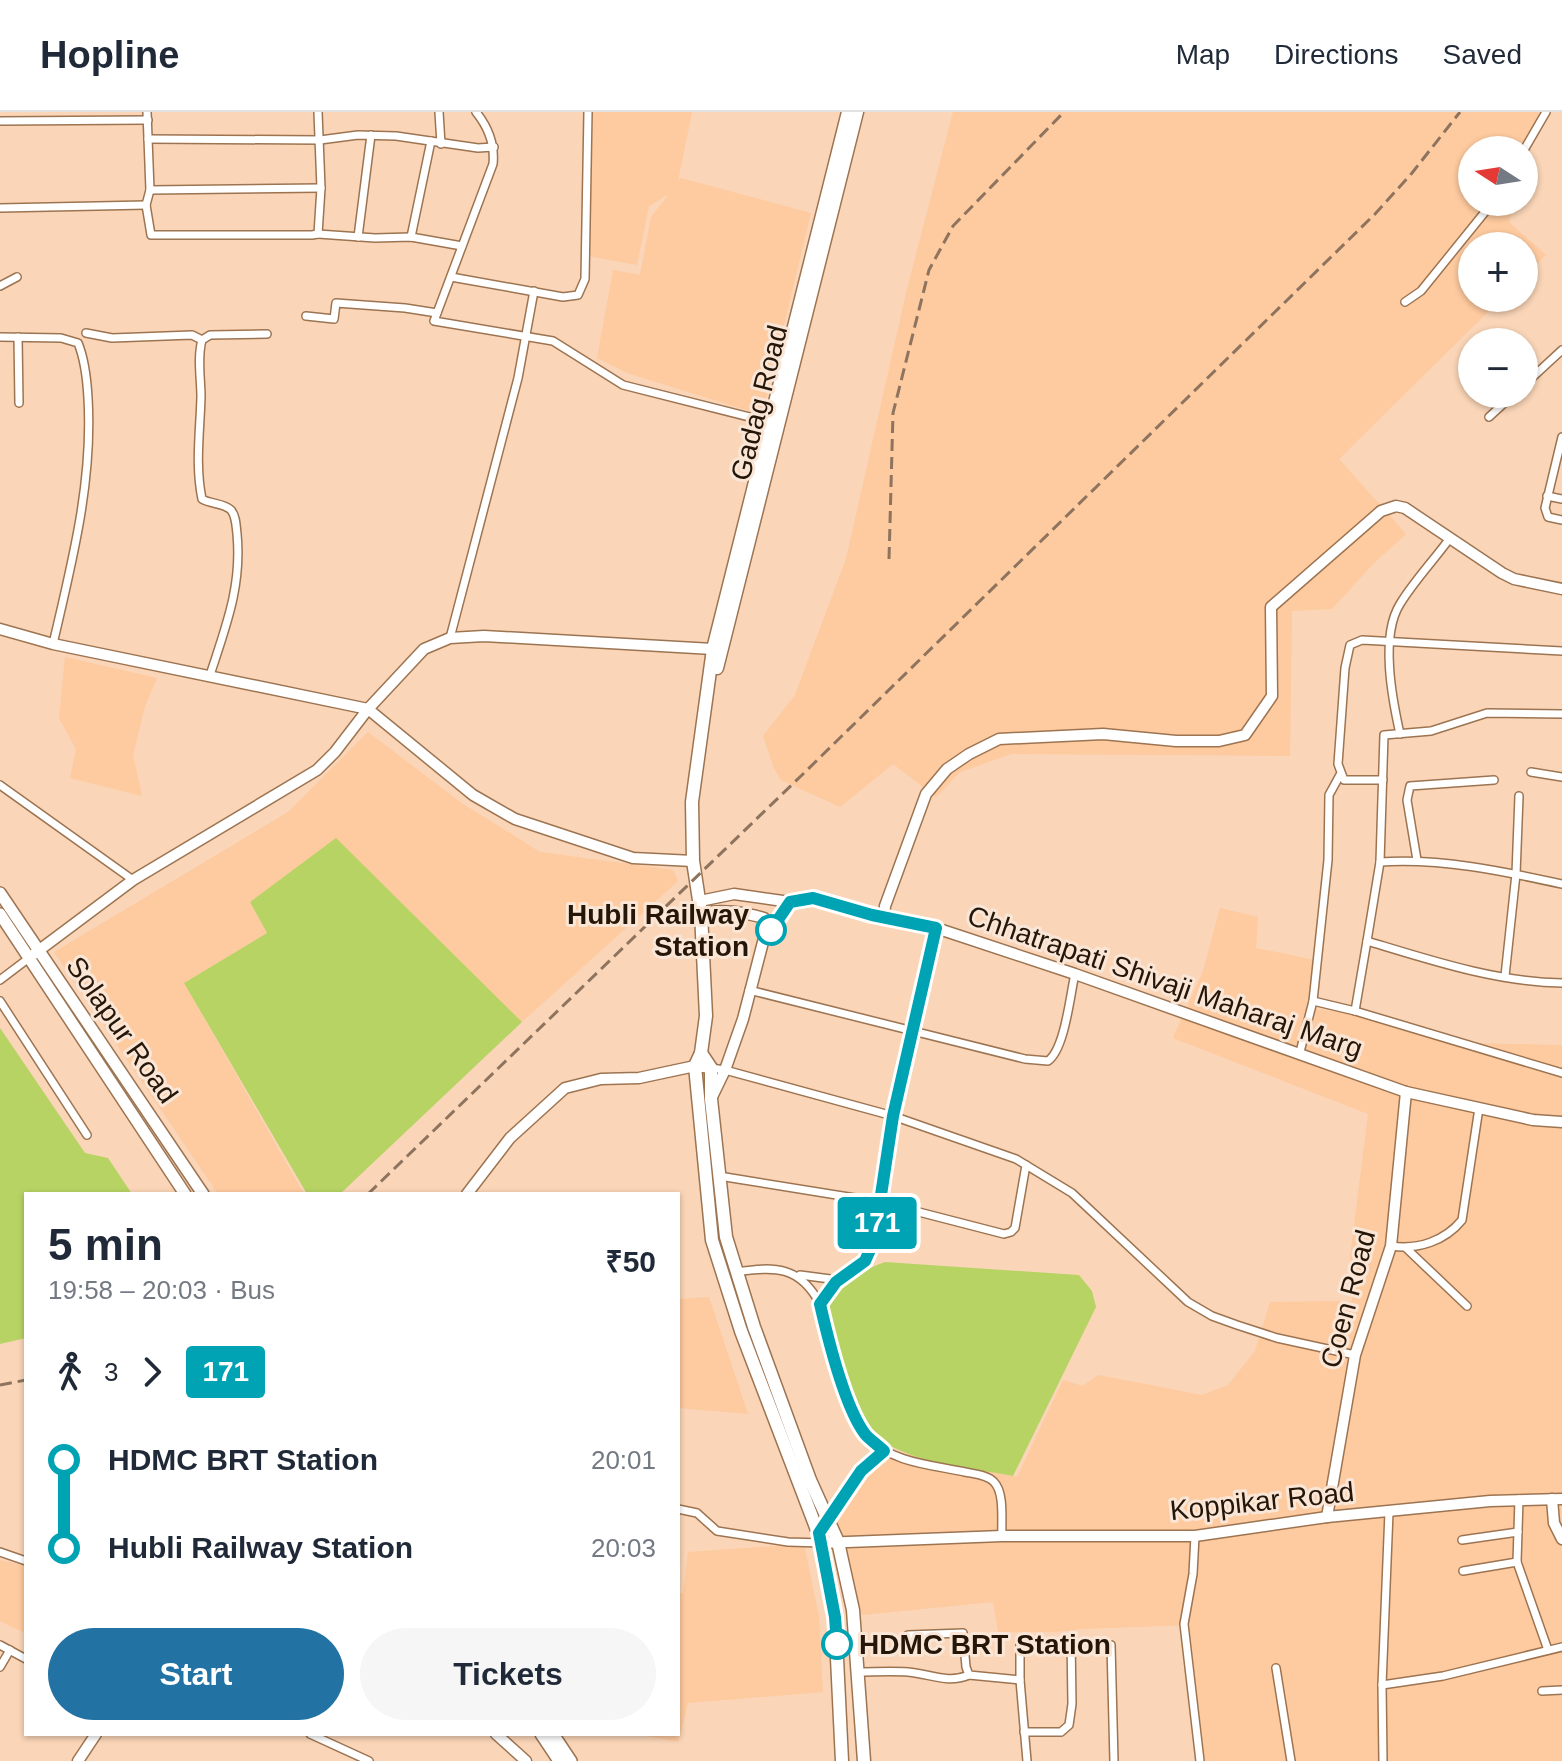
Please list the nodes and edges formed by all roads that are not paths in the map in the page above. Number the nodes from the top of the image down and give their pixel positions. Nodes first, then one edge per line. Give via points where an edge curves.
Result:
1 (318, 112) edge
2 (439, 112) edge
3 (476, 112) edge
4 (588, 112) edge
5 (848, 112) edge
6 (857, 112) edge
7 (1546, 112) edge
8 (148, 116) edge
9 (0, 121) edge
10 (371, 135) junction
11 (1532, 136) edge
12 (148, 139) junction
13 (320, 140) junction
14 (431, 141) junction
15 (441, 144) junction
16 (494, 147) junction
17 (321, 188) junction
18 (150, 190) junction
19 (146, 205) junction
20 (0, 208) edge
21 (1482, 216) edge
22 (318, 234) junction
23 (358, 237) junction
24 (411, 237) junction
25 (462, 246) junction
26 (17, 277) dead end
27 (451, 277) junction
28 (0, 286) edge
29 (534, 291) junction
30 (1405, 302) dead end
31 (437, 313) junction
32 (306, 316) dead end
33 (86, 333) dead end
34 (267, 334) dead end
35 (0, 337) edge
36 (18, 337) junction
37 (526, 337) junction
38 (202, 340) junction
39 (1562, 350) edge
40 (1538, 372) edge
41 (19, 403) dead end
42 (1499, 408) edge
43 (1489, 417) dead end
44 (769, 422) junction
45 (1562, 437) edge
46 (1547, 496) junction
47 (1562, 499) edge
48 (1562, 520) edge
49 (1450, 538) junction
50 (1562, 589) edge
51 (0, 629) edge
52 (450, 638) junction
53 (1390, 643) junction
54 (53, 644) junction
55 (713, 649) junction
56 (1562, 651) edge
57 (210, 675) junction
58 (705, 705) junction
59 (368, 709) junction
60 (1562, 714) edge
61 (1400, 734) junction
62 (1531, 772) dead end
63 (1340, 775) junction
64 (1562, 777) edge
65 (1383, 780) junction
66 (1494, 780) dead end
67 (0, 785) edge
68 (1519, 796) dead end
69 (1417, 860) junction
70 (693, 861) junction
71 (1380, 862) junction
72 (1516, 874) junction
73 (133, 880) junction
74 (1562, 884) edge
75 (0, 893) edge
76 (790, 902) junction
77 (701, 907) junction
78 (0, 914) edge
79 (884, 917) junction
80 (936, 928) junction
81 (771, 930) junction
82 (1367, 941) junction
83 (34, 954) junction
84 (1075, 974) junction
85 (1505, 976) junction
86 (0, 980) edge
87 (1562, 983) edge
88 (749, 990) junction
89 (0, 1001) edge
90 (1313, 1001) junction
91 (1355, 1011) junction
92 (912, 1031) junction
93 (1300, 1052) junction
94 (701, 1053) junction
95 (695, 1066) junction
96 (711, 1068) junction
97 (725, 1070) junction
98 (1562, 1073) edge
99 (1406, 1092) junction
100 (711, 1099) junction
101 (1479, 1108) junction
102 (893, 1116) junction
103 (1562, 1122) edge
104 (87, 1135) dead end
105 (1026, 1165) junction
106 (719, 1176) junction
107 (184, 1192) edge
108 (202, 1192) edge
109 (469, 1192) edge
110 (880, 1202) junction
111 (1391, 1246) junction
112 (1406, 1248) junction
113 (736, 1272) junction
114 (798, 1275) junction
115 (838, 1280) junction
116 (820, 1304) junction
117 (1467, 1306) dead end
118 (1355, 1355) junction
119 (884, 1451) junction
120 (1519, 1499) junction
121 (1557, 1499) edge
122 (680, 1509) edge
123 (1389, 1512) junction
124 (1327, 1517) junction
125 (830, 1518) junction
126 (1518, 1532) junction
127 (1002, 1536) junction
128 (1195, 1536) junction
129 (820, 1538) junction
130 (1562, 1539) edge
131 (1462, 1540) dead end
132 (838, 1542) junction
133 (0, 1552) edge
134 (24, 1560) edge
135 (1517, 1562) junction
136 (1463, 1571) dead end
137 (908, 1635) dead end
138 (1071, 1638) dead end
139 (1020, 1644) dead end
140 (0, 1645) edge
141 (1111, 1645) dead end
142 (1562, 1647) edge
143 (10, 1650) junction
144 (1548, 1650) junction
145 (24, 1658) edge
146 (0, 1667) edge
147 (1276, 1668) dead end
148 (857, 1672) junction
149 (969, 1675) junction
150 (1020, 1680) junction
151 (1382, 1685) junction
152 (1562, 1690) edge
153 (1542, 1691) dead end
154 (1024, 1732) junction
155 (95, 1736) edge
156 (317, 1736) edge
157 (498, 1736) edge
158 (542, 1736) edge
159 (554, 1736) edge
160 (78, 1761) edge
161 (369, 1761) edge
162 (526, 1761) edge
163 (559, 1761) edge
164 (571, 1761) edge
165 (842, 1761) edge
166 (864, 1761) edge
167 (1027, 1761) edge
168 (1114, 1761) edge
169 (1200, 1761) edge
170 (1291, 1761) edge
171 (1383, 1761) edge

1 - 13 street
2 - 15 street
3 - 16 street
4 - 29 street via 582,290 571,297
5 - 44 highway, Gadag Road
6 - 58 highway, Gadag Road
7 - 11 street
8 - 9 street
8 - 12 street
10 - 13 street
10 - 14 street
10 - 23 street
12 - 13 street
12 - 18 street
13 - 17 street
14 - 15 street
14 - 24 street
15 - 16 street
16 - 25 street via 493,164
17 - 18 street
17 - 22 street
18 - 19 street
19 - 20 street
19 - 22 street via 151,235
21 - 30 street via 1421,291
22 - 23 street
23 - 24 street
24 - 25 street
25 - 27 street
26 - 28 street
27 - 29 street
27 - 31 street
29 - 37 street
31 - 32 street via 336,303 334,319
31 - 37 street via 434,321
33 - 38 street via 112,338 192,335
34 - 38 street via 210,335
35 - 36 street
36 - 41 street
36 - 54 street via 78,343 87,382 87,482
37 - 44 street via 553,341 623,385
37 - 52 street
38 - 57 street via 200,489 202,499 232,511 239,557 234,603
39 - 40 street
42 - 43 street
44 - 55 highway, Gadag Road
45 - 46 street
46 - 47 street
46 - 48 street via 1546,513
49 - 50 main road via 1514,579
49 - 53 street via 1399,606
49 - 79 main road via 1405,508 1381,511 1271,607 1272,696 1245,735 1219,741 1103,734 1024,736 999,739 969,754 947,769 926,794
51 - 54 main road
52 - 55 main road
52 - 59 main road via 424,649
53 - 56 street
53 - 61 street
53 - 63 street via 1362,640 1350,645
54 - 57 main road
55 - 58 highway, Gadag Road
57 - 59 main road
58 - 70 highway, Gadag Road via 692,802
59 - 70 main road via 473,795 515,819 633,858
59 - 73 main road via 317,770
60 - 61 street via 1487,713 1431,731
61 - 65 street via 1384,735
62 - 64 street
63 - 65 street via 1354,782
63 - 90 street via 1327,803 1328,860
65 - 71 street
66 - 69 street via 1410,786 1407,800
67 - 73 street
68 - 72 street
69 - 71 street
69 - 72 street
70 - 77 highway, Gadag Road
71 - 82 street
72 - 74 street
72 - 85 street
73 - 83 main road
75 - 83 main road, Solapur Road
76 - 77 main road, Chhatrapati Shivaji Maharaj Marg via 734,894
76 - 79 main road, Chhatrapati Shivaji Maharaj Marg via 813,898
76 - 81 main road
77 - 81 main road via 764,918
77 - 94 highway, Gadag Road via 706,1016
78 - 83 main road, Solapur Road
79 - 80 main road, Chhatrapati Shivaji Maharaj Marg
80 - 84 main road, Chhatrapati Shivaji Maharaj Marg
80 - 92 street
81 - 88 main road
82 - 85 street
82 - 91 street
83 - 86 street
83 - 107 main road, Solapur Road
83 - 108 main road, Solapur Road
84 - 92 street via 1060,1042 1048,1061
84 - 93 main road, Chhatrapati Shivaji Maharaj Marg
85 - 87 street
88 - 92 street
88 - 97 main road
89 - 104 street
90 - 91 street
90 - 93 street
91 - 98 street
92 - 102 street
93 - 99 main road, Chhatrapati Shivaji Maharaj Marg
94 - 95 highway, Gadag Road
94 - 96 highway
95 - 96 main road
95 - 109 main road via 565,1088 510,1138
95 - 129 highway via 712,1240
96 - 97 street
96 - 100 highway
97 - 100 main road
97 - 102 street
99 - 101 main road, Chhatrapati Shivaji Maharaj Marg
99 - 111 main road, Coen Road
100 - 106 highway
101 - 103 main road, Chhatrapati Shivaji Maharaj Marg
101 - 112 street via 1462,1220 1438,1240
102 - 105 street
102 - 110 street
105 - 110 street via 1015,1228 1004,1234
105 - 118 street via 1072,1193 1188,1302 1212,1316 1277,1338
106 - 110 street
106 - 113 highway
110 - 115 street via 865,1261
111 - 112 street
111 - 118 main road, Coen Road
112 - 117 street
113 - 114 street via 781,1269
113 - 125 highway via 810,1480
114 - 115 street
114 - 116 street
115 - 116 street
116 - 119 street via 858,1422
118 - 124 main road, Coen Road
119 - 125 street via 861,1471
119 - 127 street via 994,1482 1000,1494
120 - 121 main road, Koppikar Road
120 - 123 main road, Koppikar Road
120 - 126 street
121 - 130 main road via 1554,1523
122 - 129 street via 697,1513 717,1531 788,1542
123 - 124 main road, Koppikar Road
123 - 151 street
124 - 128 main road, Koppikar Road
125 - 129 street
125 - 132 highway
126 - 131 street
126 - 135 street
127 - 128 main road, Koppikar Road
127 - 132 main road, Koppikar Road
128 - 169 street via 1184,1624
129 - 132 main road, Koppikar Road
129 - 165 highway via 835,1617
132 - 148 highway via 853,1610
133 - 134 street
135 - 136 street
135 - 144 street
137 - 149 street via 963,1633
138 - 154 street via 1069,1725 1061,1732
139 - 150 street
140 - 143 street
141 - 168 street
142 - 144 street
143 - 145 street
143 - 146 street
144 - 151 street
147 - 170 street
148 - 149 street via 927,1674 942,1680
148 - 166 highway
149 - 150 street
150 - 154 street
151 - 171 street
152 - 153 street
154 - 167 street
155 - 160 main road
156 - 161 street
157 - 162 main road
158 - 163 main road
159 - 164 main road

